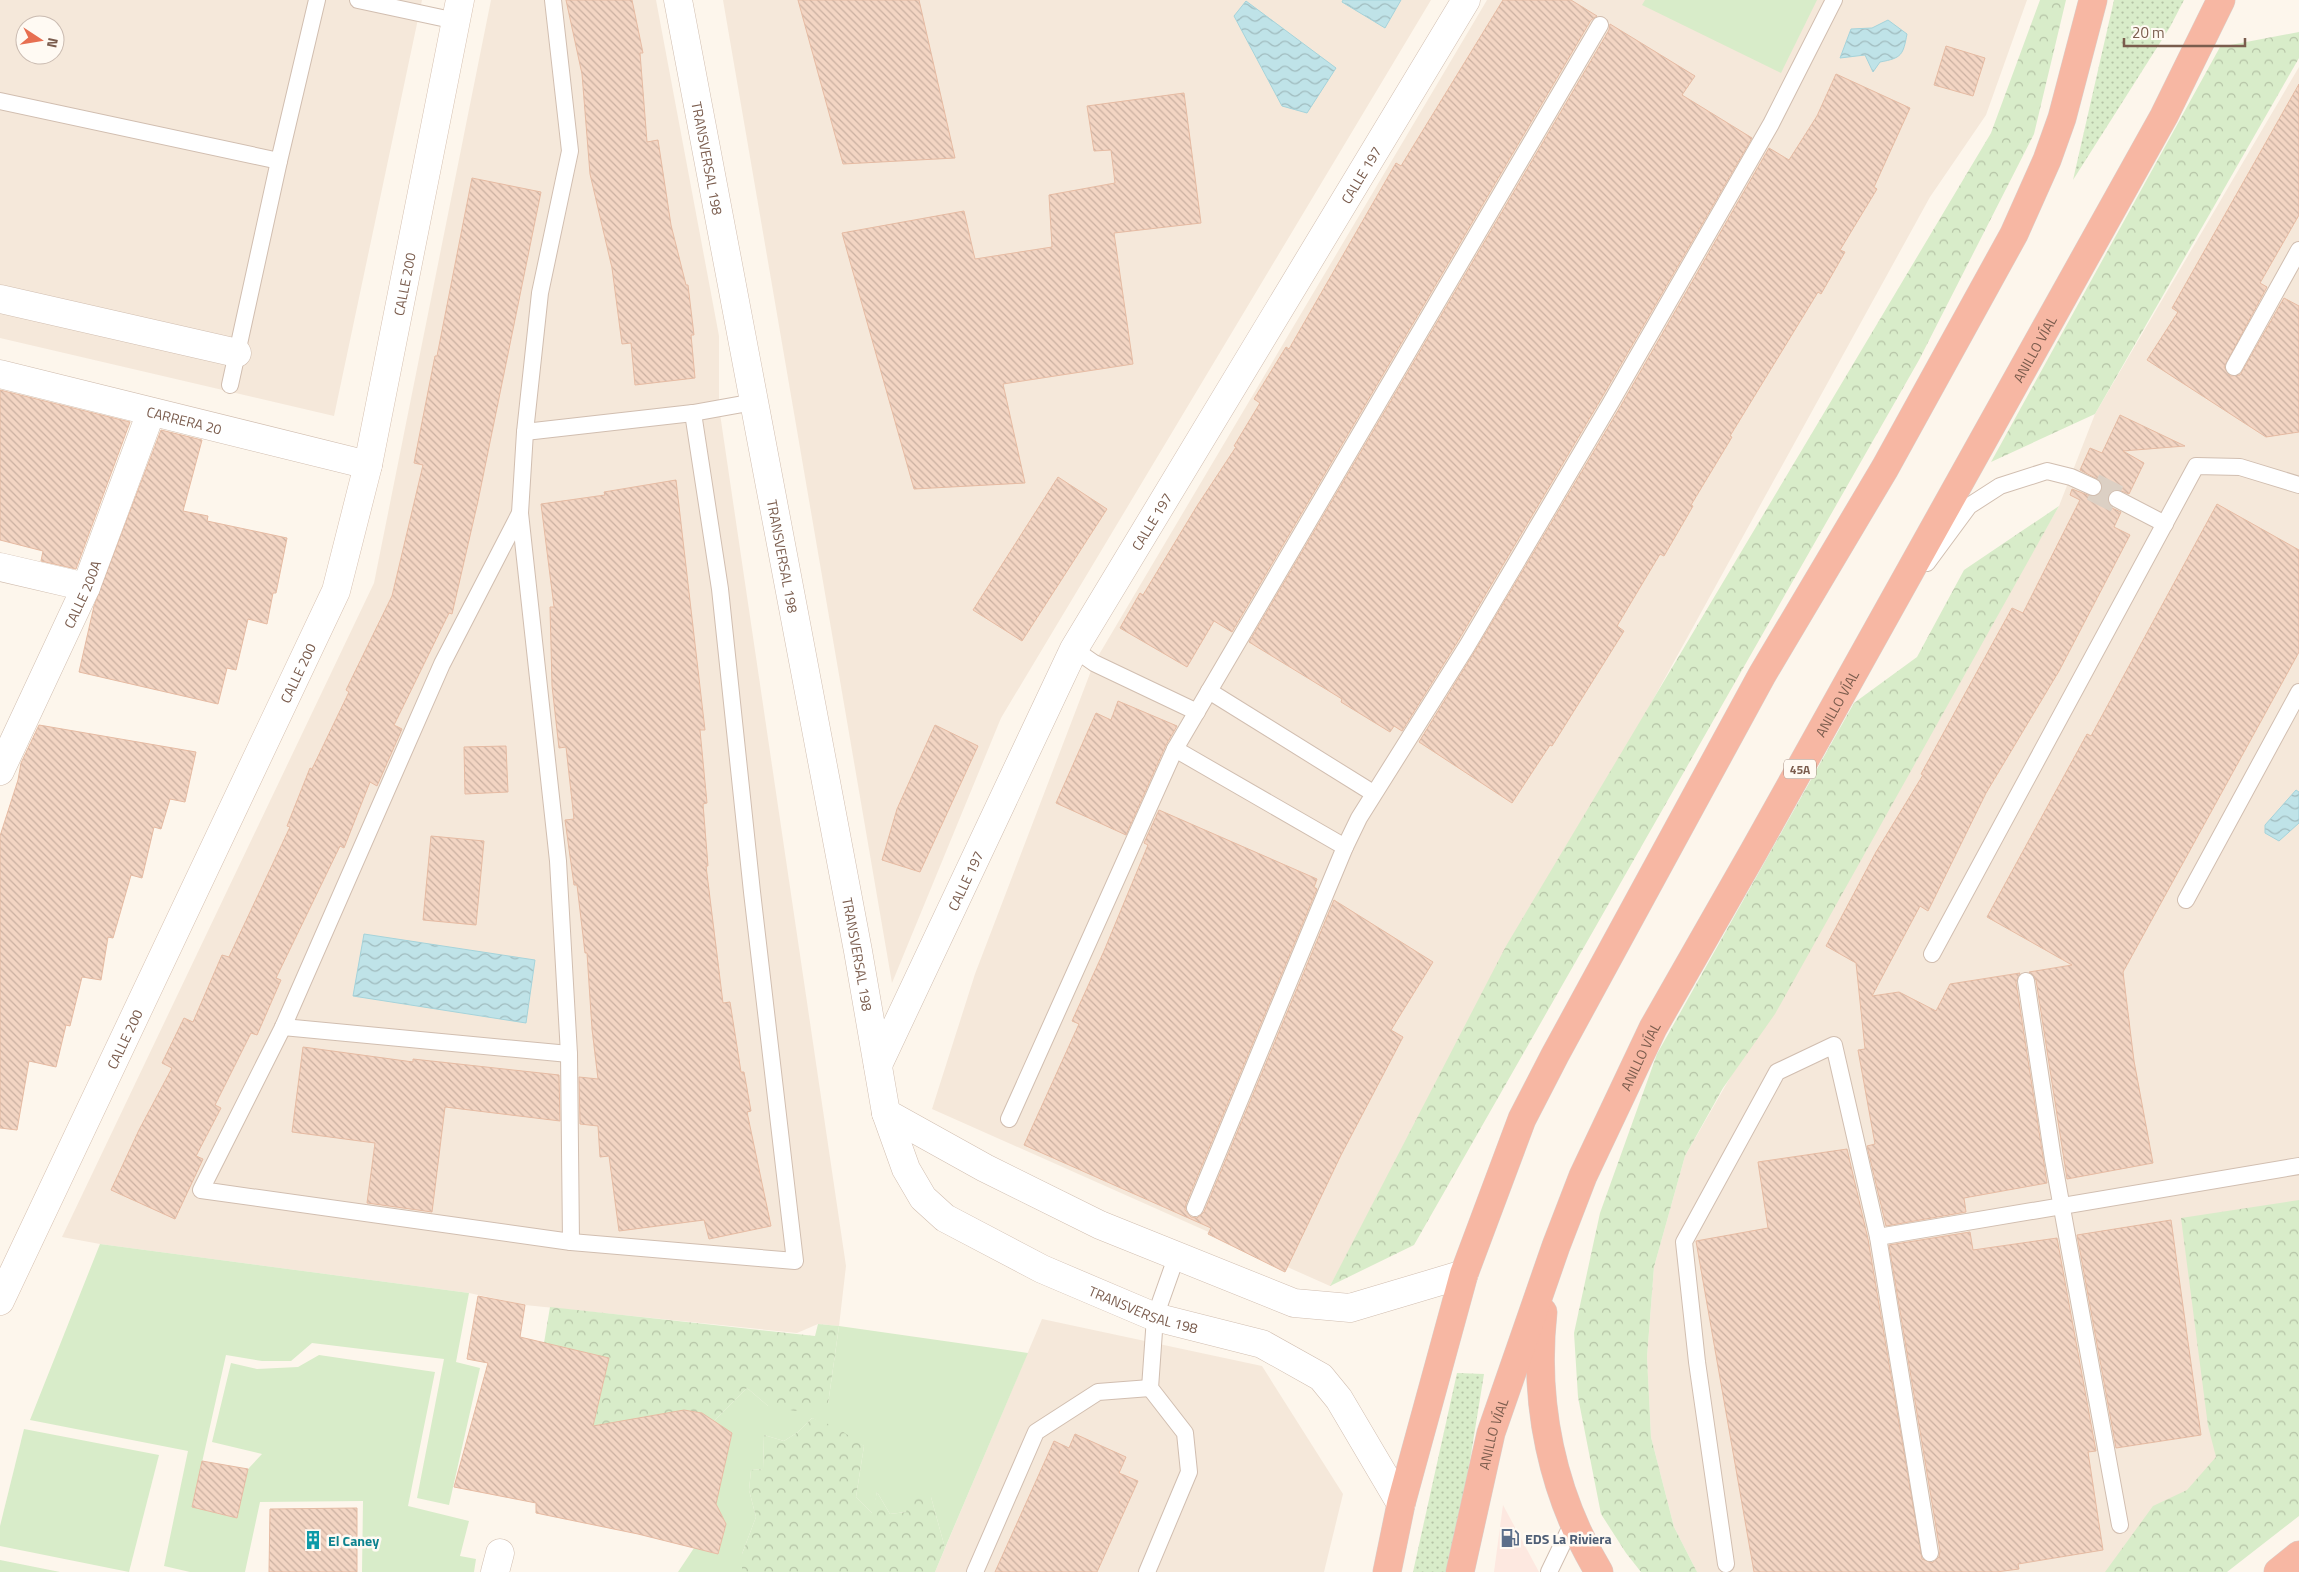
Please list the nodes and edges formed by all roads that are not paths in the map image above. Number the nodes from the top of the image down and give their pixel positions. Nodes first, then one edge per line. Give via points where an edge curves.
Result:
1 (317, 0) edge
2 (358, 0) edge
3 (554, 0) edge
4 (678, 0) edge
5 (1466, 0) edge
6 (1834, 0) edge
7 (2093, 0) edge
8 (2228, 0) edge
9 (458, 11) edge
10 (2216, 11) edge
11 (1600, 25) dead end
12 (0, 101) edge
13 (279, 161) junction
14 (2299, 250) edge
15 (0, 299) edge
16 (237, 353) junction
17 (2234, 367) dead end
18 (0, 374) edge
19 (230, 385) dead end
20 (754, 402) junction
21 (151, 412) junction
22 (693, 413) junction
23 (525, 432) junction
24 (368, 465) junction
25 (2299, 485) edge
26 (2093, 487) tunnel mouth
27 (2117, 499) tunnel mouth
28 (520, 513) junction
29 (2165, 524) junction
30 (0, 567) edge
31 (86, 586) junction
32 (1872, 640) junction
33 (1074, 649) junction
34 (1209, 691) junction
35 (2299, 692) edge
36 (1197, 712) junction
37 (1175, 749) junction
38 (0, 771) edge
39 (1374, 792) junction
40 (1345, 847) junction
41 (2186, 900) dead end
42 (1932, 954) dead end
43 (2026, 981) dead end
44 (283, 1027) junction
45 (569, 1054) junction
46 (878, 1065) junction
47 (886, 1113) junction
48 (1009, 1119) dead end
49 (2299, 1166) edge
50 (2061, 1205) junction
51 (1195, 1208) dead end
52 (1878, 1237) junction
53 (570, 1242) junction
54 (1556, 1246) junction
55 (1177, 1255) junction
56 (1464, 1274) junction
57 (0, 1301) edge
58 (1155, 1317) junction
59 (1150, 1388) junction
60 (1401, 1504) junction
61 (1573, 1522) junction
62 (2120, 1525) dead end
63 (1930, 1553) dead end
64 (2299, 1555) edge
65 (1726, 1564) dead end
66 (975, 1572) edge
67 (1147, 1572) edge
68 (1387, 1572) edge
69 (1460, 1572) edge
70 (1550, 1572) edge
71 (1599, 1572) edge
72 (2278, 1572) edge

1 - 13 lane
2 - 9 lane
3 - 23 lane via 570,151 540,293
4 - 20 street, TRANSVERSAL 198
5 - 33 street, CALLE 197
6 - 39 lane via 1771,124 1610,404 1467,646
7 - 56 highway via 2062,118 2014,234 1885,468 1762,676 1554,1054 1522,1119
8 - 10 lane
9 - 24 street, CALLE 200
10 - 32 highway, ANILLO VÍAL / 45A via 2164,116
11 - 34 lane
12 - 13 lane
13 - 16 lane
14 - 17 lane
15 - 16 street
16 - 19 lane
18 - 21 street, CARRERA 20
20 - 22 lane
20 - 46 street, TRANSVERSAL 198
21 - 24 street, CARRERA 20
21 - 31 street, CALLE 200A
22 - 23 lane
22 - 53 lane via 720,589 795,1261
23 - 28 lane
24 - 57 street, CALLE 200 via 336,591
25 - 29 lane via 2240,468 2196,466
26 - 32 lane via 2047,471 2000,486 1969,506
27 - 29 lane
28 - 44 lane via 442,664
28 - 45 lane via 558,861
29 - 42 lane
30 - 31 street
31 - 38 street, CALLE 200A
32 - 54 highway, ANILLO VÍAL / 45A via 1653,1028 1583,1176
33 - 36 lane via 1094,663
33 - 46 street, CALLE 197
34 - 36 lane
34 - 39 lane
35 - 41 lane
36 - 37 lane
37 - 40 lane
37 - 48 lane
39 - 40 lane
40 - 51 lane
43 - 50 lane
44 - 45 lane
44 - 53 lane via 201,1190
45 - 53 lane
46 - 47 street, TRANSVERSAL 198
47 - 55 street via 985,1168 1100,1225
47 - 58 street, TRANSVERSAL 198 via 906,1169 922,1198 945,1218 1042,1269
49 - 50 lane
50 - 52 lane
50 - 62 lane
52 - 63 lane
52 - 65 lane via 1834,1045 1777,1072 1684,1242 1697,1362
54 - 61 highway via 1545,1292 1540,1386 1557,1478
54 - 69 highway, ANILLO VÍAL / 45A via 1491,1433
55 - 56 street via 1294,1303 1350,1308
55 - 58 lane
56 - 60 highway
58 - 59 lane
58 - 60 street, TRANSVERSAL 198 via 1262,1344 1320,1377 1339,1399
59 - 66 lane via 1098,1392 1036,1432
59 - 67 lane via 1185,1433 1189,1472
60 - 68 highway
61 - 70 lane
61 - 71 highway
64 - 72 highway

